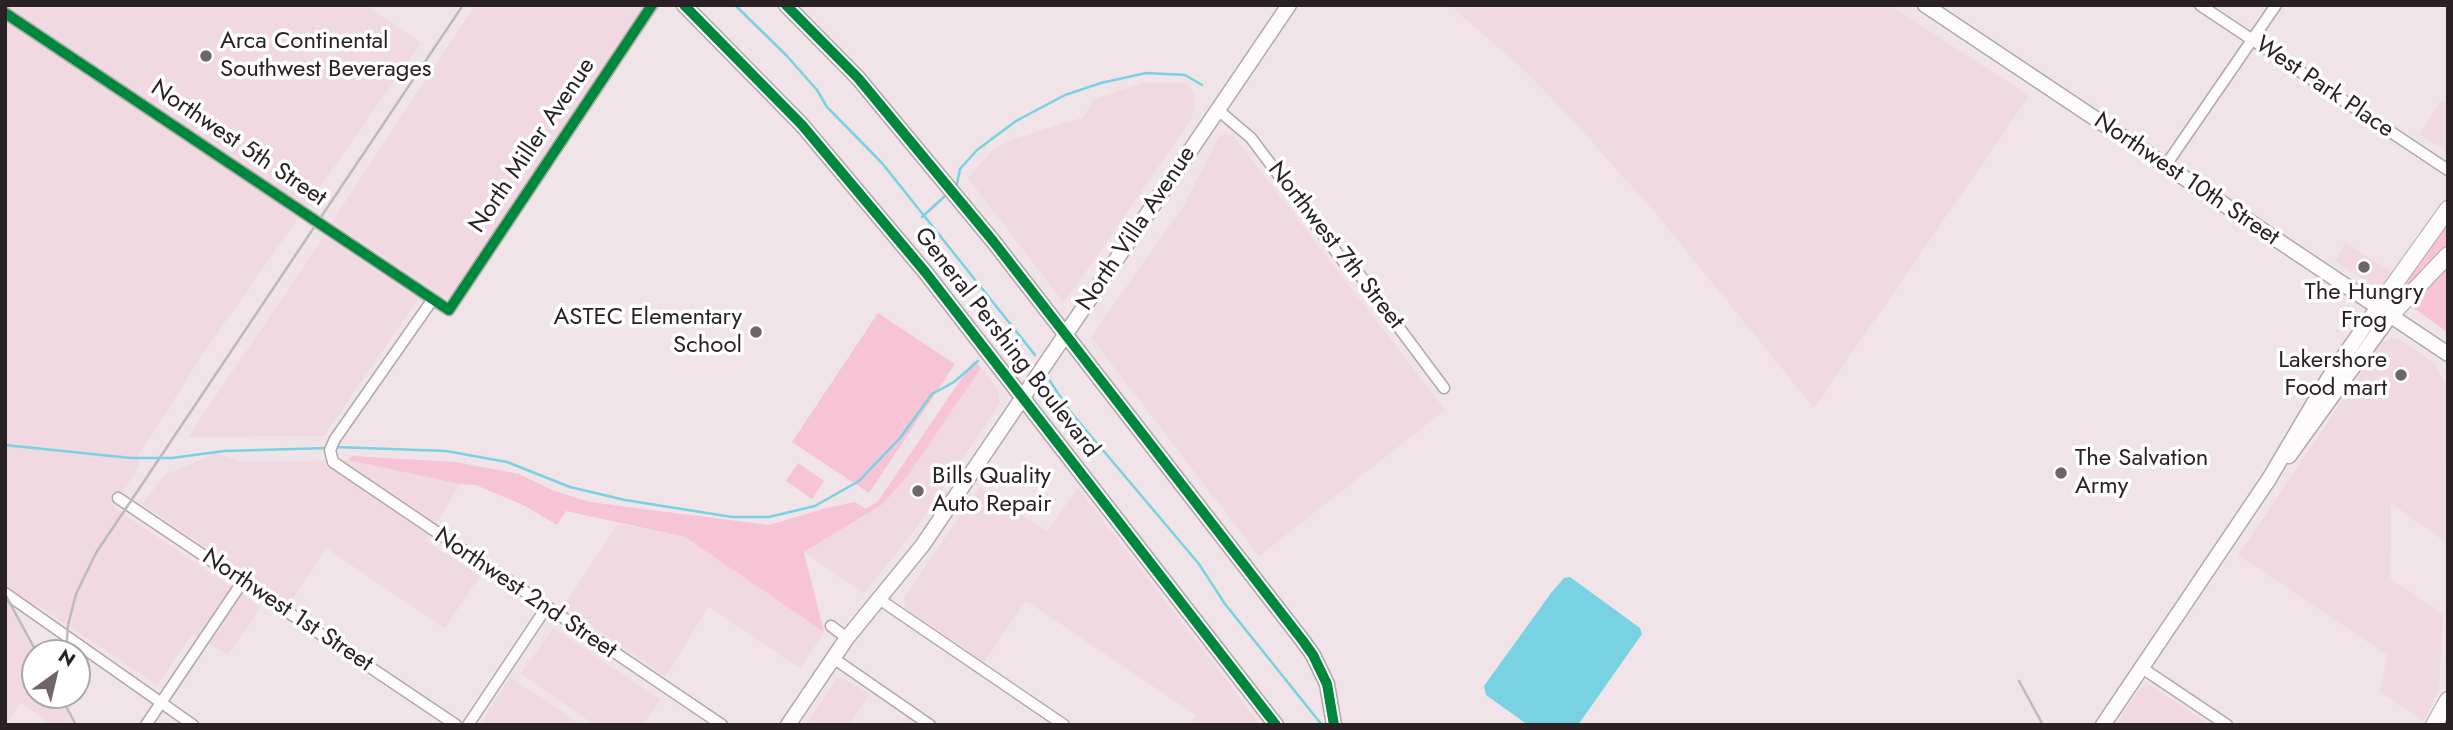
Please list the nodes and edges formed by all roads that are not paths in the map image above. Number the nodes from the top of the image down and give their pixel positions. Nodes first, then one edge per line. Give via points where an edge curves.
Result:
1 (652, 5) edge
2 (684, 5) edge
3 (786, 5) edge
4 (1289, 5) edge
5 (2200, 5) edge
6 (2276, 5) edge
7 (1933, 7) edge
8 (5, 13) edge
9 (2252, 40) junction
10 (1218, 110) junction
11 (2166, 165) junction
12 (2448, 170) edge
13 (2448, 209) edge
14 (2448, 255) edge
15 (433, 299) junction
16 (449, 310) joint
17 (2384, 311) junction
18 (1065, 334) junction
19 (2448, 354) edge
20 (1444, 388) dead end
21 (1023, 397) junction
22 (118, 498) dead end
23 (243, 581) junction
24 (5, 593) edge
25 (879, 599) junction
26 (546, 608) junction
27 (831, 626) dead end
28 (847, 638) junction
29 (833, 659) junction
30 (2142, 668) junction
31 (2448, 701) edge
32 (160, 702) junction
33 (146, 725) edge
34 (193, 725) edge
35 (456, 725) edge
36 (468, 725) edge
37 (722, 725) edge
38 (789, 725) edge
39 (930, 725) edge
40 (1064, 725) edge
41 (1276, 725) edge
42 (1334, 725) edge
43 (2103, 725) edge
44 (2227, 725) edge
45 (2434, 725) edge

1 - 16 street, North Miller Avenue
2 - 21 main road, General Pershing Boulevard via 802,125
3 - 18 main road via 858,78
4 - 10 main road, North Villa Avenue
5 - 9 street, West Park Place
6 - 9 street
7 - 11 main road, Northwest 10th Street
8 - 15 street, Northwest 5th Street
9 - 11 street
9 - 12 street, West Park Place
10 - 18 main road, North Villa Avenue
10 - 20 street, Northwest 7th Street via 1251,138
11 - 17 main road, Northwest 10th Street
13 - 17 main road
14 - 17 main road
15 - 16 street, Northwest 5th Street
15 - 26 street, Northwest 2nd Street via 331,455 345,473
17 - 19 main road, Northwest 10th Street
17 - 30 main road via 2319,417 2269,479
18 - 21 main road, North Villa Avenue
18 - 42 main road via 1313,655 1327,684
21 - 25 main road, North Villa Avenue via 922,546
21 - 41 main road, General Pershing Boulevard
22 - 23 street, Northwest 1st Street
23 - 32 street
23 - 35 street, Northwest 1st Street
24 - 32 street
25 - 28 main road, North Villa Avenue
25 - 40 street
26 - 36 street
26 - 37 street, Northwest 2nd Street
27 - 28 street
28 - 29 main road, North Villa Avenue
29 - 38 main road, North Villa Avenue
29 - 39 street
30 - 43 main road
30 - 44 street
31 - 45 main road
32 - 33 street
32 - 34 street

